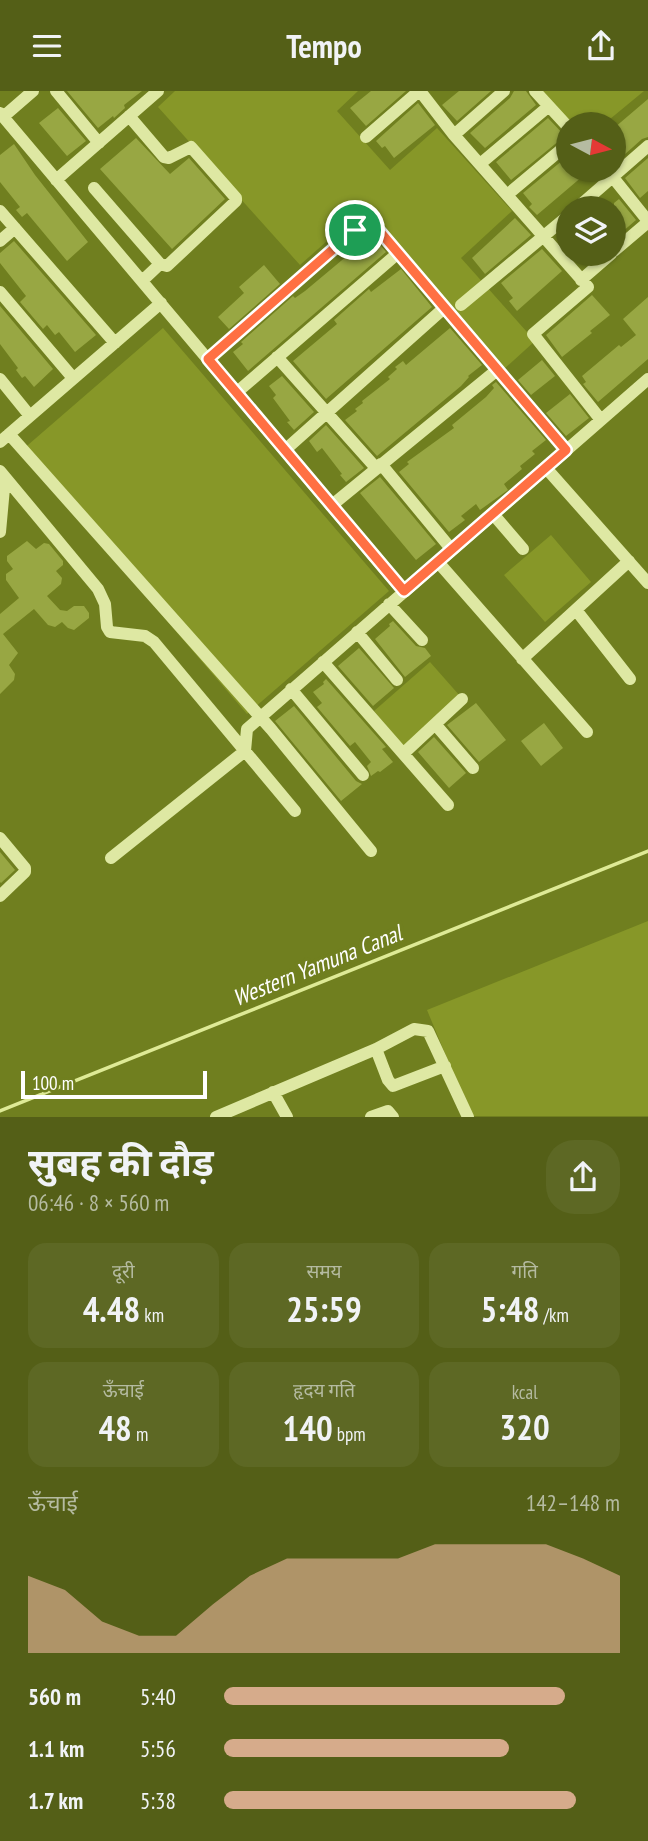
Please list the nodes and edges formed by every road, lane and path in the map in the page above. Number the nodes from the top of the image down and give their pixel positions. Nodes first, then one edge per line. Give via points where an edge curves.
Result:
1 (33, 91) edge
2 (56, 91) edge
3 (158, 91) edge
4 (419, 91) edge
5 (504, 91) edge
6 (535, 91) edge
7 (549, 106) junction
8 (556, 114) edge
9 (129, 116) junction
10 (3, 121) edge
11 (454, 135) junction
12 (366, 137) dead end
13 (99, 143) junction
14 (648, 146) edge
15 (556, 154) edge
16 (626, 162) edge
17 (480, 164) junction
18 (56, 180) junction
19 (602, 182) edge
20 (617, 182) edge
21 (94, 188) dead end
22 (507, 195) junction
23 (588, 196) edge
24 (0, 211) edge
25 (648, 222) edge
26 (556, 226) edge
27 (15, 228) junction
28 (544, 237) junction
29 (0, 241) edge
30 (626, 241) edge
31 (397, 254) junction
32 (160, 264) junction
33 (598, 266) edge
34 (582, 280) junction
35 (142, 281) junction
36 (0, 292) edge
37 (161, 303) junction
38 (461, 306) dead end
39 (443, 309) junction
40 (115, 342) junction
41 (277, 357) junction
42 (208, 359) junction
43 (496, 370) junction
44 (74, 377) junction
45 (0, 379) edge
46 (648, 379) edge
47 (236, 393) junction
48 (327, 412) junction
49 (30, 416) junction
50 (601, 420) junction
51 (4, 438) edge
52 (285, 450) junction
53 (566, 450) junction
54 (379, 465) junction
55 (546, 468) junction
56 (2, 474) edge
57 (331, 506) junction
58 (493, 514) junction
59 (0, 532) edge
60 (523, 549) dead end
61 (452, 550) junction
62 (629, 561) junction
63 (438, 562) junction
64 (648, 583) edge
65 (404, 591) junction
66 (389, 604) junction
67 (576, 610) junction
68 (357, 632) junction
69 (422, 640) dead end
70 (522, 659) junction
71 (323, 662) junction
72 (630, 679) dead end
73 (397, 680) dead end
74 (292, 689) junction
75 (462, 699) dead end
76 (260, 717) junction
77 (435, 724) junction
78 (587, 732) dead end
79 (245, 751) junction
80 (404, 753) junction
81 (473, 768) dead end
82 (363, 775) dead end
83 (448, 805) dead end
84 (295, 811) dead end
85 (0, 838) edge
86 (371, 851) dead end
87 (111, 858) dead end
88 (0, 896) edge
89 (376, 1049) junction
90 (445, 1066) junction
91 (273, 1092) junction
92 (218, 1116) edge
93 (287, 1117) edge
94 (371, 1117) edge
95 (393, 1117) edge
96 (468, 1117) edge

1 - 10 street
2 - 13 street
3 - 9 street
4 - 11 street
4 - 12 street
5 - 11 street
6 - 7 street
7 - 8 street
7 - 17 street
9 - 13 street
9 - 32 street via 164,157 191,147 236,198 167,267
10 - 18 street
11 - 17 street
13 - 18 street
14 - 16 street
15 - 22 street
17 - 22 street
18 - 35 street
19 - 23 street
20 - 25 street
21 - 32 street
22 - 28 street
24 - 27 street
25 - 30 street
26 - 28 street
27 - 29 street
27 - 40 street
28 - 34 street
28 - 38 street
31 - 39 street
31 - 41 street
31 - 42 street via 370,220
32 - 35 street
33 - 34 street
34 - 50 street via 588,287 533,334
35 - 37 street
36 - 44 street
37 - 40 street
37 - 42 street
39 - 43 street
39 - 48 street
40 - 44 street
41 - 47 street
41 - 48 street
42 - 47 street
43 - 53 street
43 - 54 street
44 - 49 street
45 - 49 street
46 - 50 street
47 - 52 street
48 - 52 street
48 - 54 street
49 - 51 street
50 - 53 street
51 - 76 street
52 - 57 street
53 - 55 street
54 - 57 street
54 - 61 street
55 - 58 street
55 - 62 street
56 - 59 street
56 - 79 street via 98,589 110,632 145,636 154,642
57 - 65 street
58 - 60 street
58 - 61 street
61 - 63 street
62 - 64 street
62 - 67 street
63 - 65 street
63 - 70 street
65 - 66 street
66 - 68 street
66 - 69 street
67 - 70 street
67 - 72 street
68 - 71 street
68 - 73 street
70 - 78 street
71 - 74 street
71 - 80 street
74 - 76 street
74 - 82 street
75 - 77 street
76 - 79 street via 247,729
76 - 86 street
77 - 80 street
77 - 81 street
79 - 84 street
79 - 87 street
80 - 83 street
85 - 88 street via 25,872
89 - 90 street via 421,1029 428,1031
89 - 90 street via 393,1086
89 - 91 street
90 - 96 street
91 - 92 street
91 - 93 street
94 - 95 street via 388,1111

